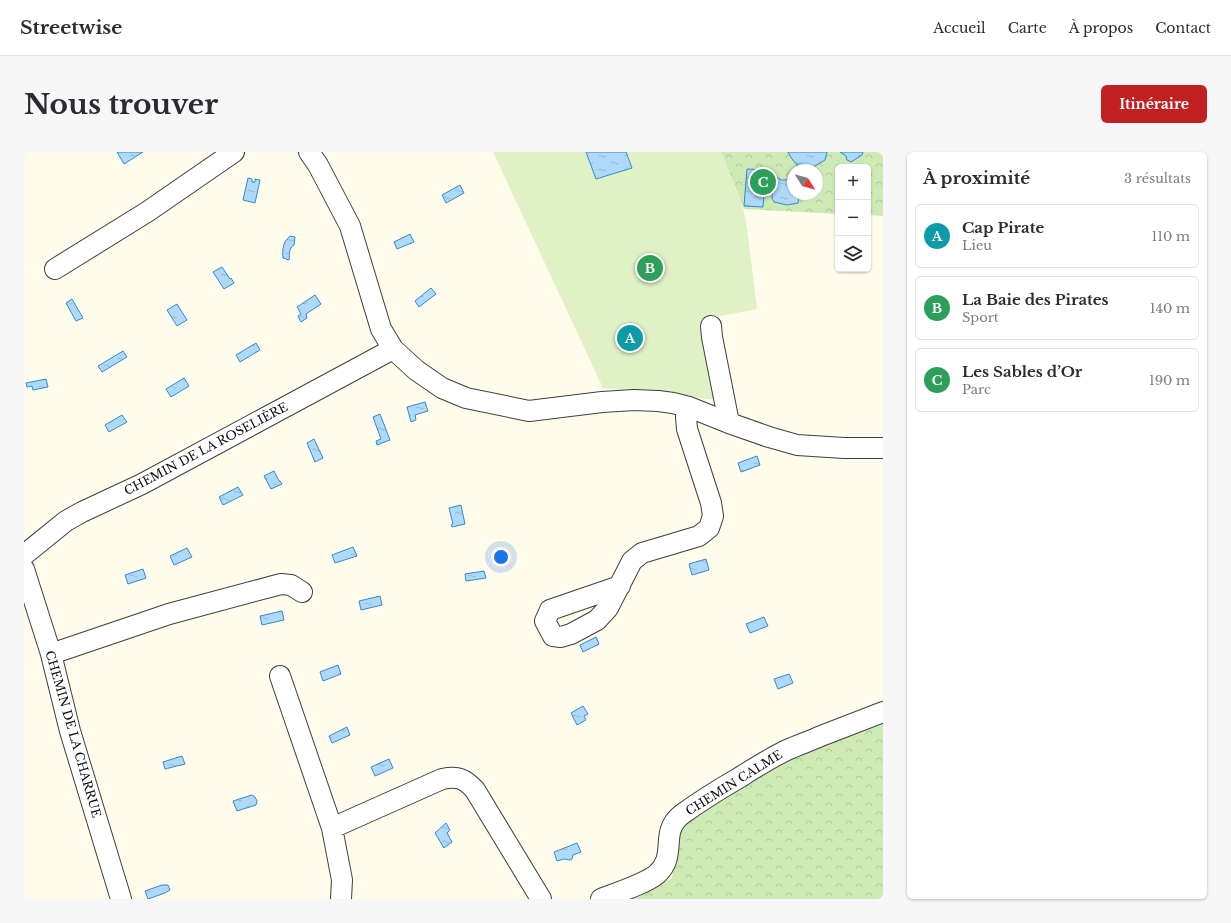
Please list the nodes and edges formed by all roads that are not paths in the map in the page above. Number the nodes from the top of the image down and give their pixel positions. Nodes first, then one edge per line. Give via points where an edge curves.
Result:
1 (234, 152) edge
2 (309, 152) edge
3 (55, 269) dead end
4 (711, 326) dead end
5 (393, 349) junction
6 (689, 407) junction
7 (729, 423) junction
8 (883, 448) edge
9 (24, 555) edge
10 (24, 569) edge
11 (620, 586) dead end
12 (302, 592) dead end
13 (51, 654) junction
14 (280, 676) dead end
15 (883, 712) edge
16 (332, 828) junction
17 (121, 899) edge
18 (341, 899) edge
19 (541, 899) edge
20 (601, 899) edge

1 - 3 street via 147,212
2 - 5 street via 350,226 381,329
4 - 7 street
5 - 6 street via 416,370 442,388 466,398 522,410 634,400 658,400
5 - 9 street, CHEMIN DE LA ROSELIÈRE via 142,484 82,512 66,521
6 - 7 street
6 - 11 street via 686,417 687,429 711,503 712,516 708,528 699,536 642,553 632,561
7 - 8 street via 797,445
10 - 13 street, CHEMIN DE LA CHARRUE
12 - 13 street via 291,585 281,584 169,614
13 - 17 street, CHEMIN DE LA CHARRUE via 70,731
14 - 16 street
15 - 20 street, CHEMIN CALME via 787,750 719,790 675,821 670,829 668,856 657,874
16 - 18 street via 342,880
16 - 19 street via 442,779 461,778 475,790

